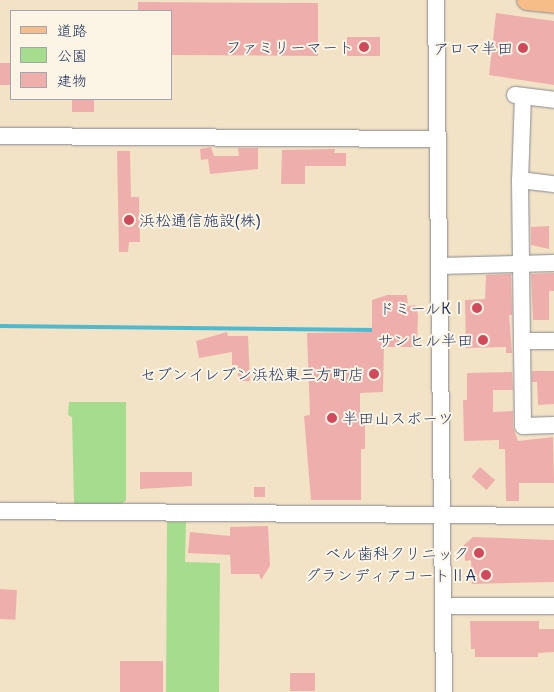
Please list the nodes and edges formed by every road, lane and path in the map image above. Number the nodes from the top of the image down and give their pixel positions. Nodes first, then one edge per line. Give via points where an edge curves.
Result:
1 (436, 0) edge
2 (527, 0) edge
3 (554, 3) edge
4 (554, 100) edge
5 (0, 136) edge
6 (438, 140) junction
7 (520, 180) junction
8 (554, 184) edge
9 (521, 263) junction
10 (554, 263) edge
11 (440, 266) junction
12 (522, 341) junction
13 (554, 341) edge
14 (554, 425) edge
15 (0, 511) edge
16 (554, 516) edge
17 (444, 517) junction
18 (444, 606) junction
19 (554, 606) edge
20 (444, 692) edge

1 - 6 street
2 - 3 main road
4 - 7 street via 519,95
5 - 6 street
6 - 11 street
7 - 8 street
7 - 9 street
9 - 10 street
9 - 11 street
9 - 12 street
11 - 17 street
12 - 13 street
12 - 14 street via 523,426
15 - 17 street
16 - 17 street
17 - 18 street
18 - 19 street
18 - 20 street

